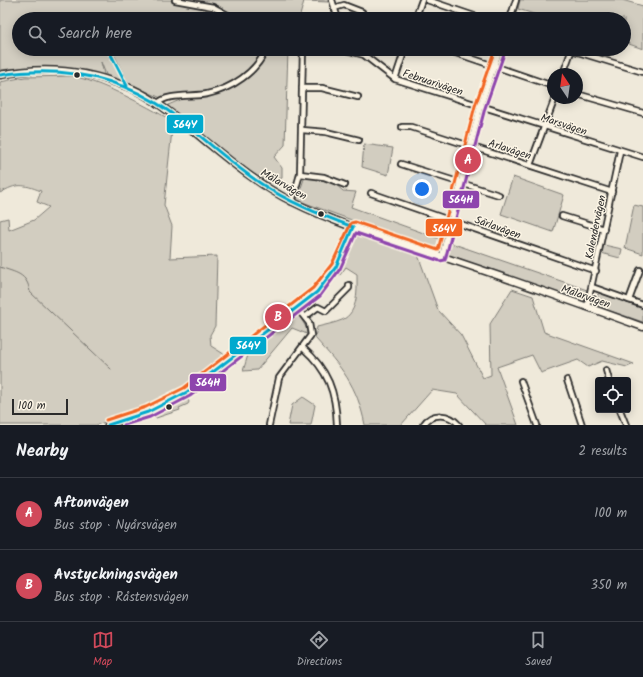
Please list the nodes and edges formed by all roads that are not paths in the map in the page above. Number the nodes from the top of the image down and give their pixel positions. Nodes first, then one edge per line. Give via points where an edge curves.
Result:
1 (175, 0) edge
2 (332, 0) edge
3 (422, 0) edge
4 (427, 0) edge
5 (516, 0) edge
6 (334, 8) junction
7 (222, 12) edge
8 (335, 12) edge
9 (362, 12) dead end
10 (418, 12) edge
11 (462, 12) edge
12 (512, 12) edge
13 (262, 56) edge
14 (303, 56) edge
15 (365, 56) edge
16 (403, 56) edge
17 (465, 56) edge
18 (498, 56) edge
19 (568, 56) edge
20 (592, 56) edge
21 (494, 66) junction
22 (565, 68) edge
23 (643, 72) edge
24 (0, 75) edge
25 (395, 79) junction
26 (547, 84) edge
27 (302, 88) junction
28 (583, 96) edge
29 (358, 97) dead end
30 (157, 104) junction
31 (553, 104) edge
32 (480, 107) junction
33 (643, 113) edge
34 (402, 127) dead end
35 (544, 127) junction
36 (302, 130) junction
37 (359, 140) dead end
38 (470, 145) junction
39 (620, 151) junction
40 (643, 157) edge
41 (401, 164) dead end
42 (530, 165) junction
43 (300, 174) junction
44 (460, 183) junction
45 (345, 185) dead end
46 (612, 192) junction
47 (371, 193) dead end
48 (499, 195) dead end
49 (292, 202) junction
50 (562, 216) dead end
51 (451, 220) junction
52 (353, 227) junction
53 (604, 230) junction
54 (442, 256) junction
55 (640, 270) dead end
56 (596, 271) junction
57 (349, 285) dead end
58 (592, 287) junction
59 (629, 300) junction
60 (643, 305) edge
61 (587, 307) junction
62 (297, 308) junction
63 (305, 317) junction
64 (643, 327) edge
65 (303, 348) junction
66 (606, 370) dead end
67 (608, 377) edge
68 (566, 380) dead end
69 (521, 381) dead end
70 (621, 413) edge
71 (108, 425) edge
72 (269, 425) edge
73 (337, 425) edge
74 (422, 425) edge
75 (460, 425) edge
76 (537, 425) edge
77 (582, 425) edge
78 (626, 425) edge

1 - 7 street via 213,7
2 - 6 street
3 - 10 street
4 - 11 street
5 - 12 street
6 - 8 street
6 - 9 street via 344,5
13 - 30 street via 256,65 234,84 207,94 164,98
14 - 27 street
15 - 25 street, Februarivägen
16 - 25 street
17 - 21 street
18 - 21 street
19 - 22 street
20 - 23 street
21 - 26 street
21 - 32 street
24 - 30 street, Mälarvägen via 46,70 80,72 127,86
25 - 32 street, Februarivägen
27 - 29 street via 322,88
27 - 36 street
28 - 33 street
30 - 49 street, Mälarvägen via 250,176
31 - 35 street
32 - 35 street, Marsvägen
32 - 38 street
34 - 38 street, Arlavägen via 412,127
35 - 39 street, Marsvägen
35 - 42 street
36 - 37 street via 326,132
36 - 43 street
38 - 42 street, Arlavägen
38 - 44 street
39 - 40 street, Marsvägen
39 - 46 street, Kalendervägen
41 - 44 street
42 - 46 street, Arlavägen
43 - 45 street via 324,177
43 - 49 street
44 - 48 street
44 - 51 street
46 - 53 street, Kalendervägen
47 - 51 street, Särlavägen
49 - 52 street, Mälarvägen
50 - 53 street
51 - 54 street
51 - 56 street, Särlavägen
52 - 54 street, Mälarvägen
52 - 62 street via 342,257 331,275 317,292
53 - 56 street, Kalendervägen
54 - 61 street, Mälarvägen
55 - 59 street
56 - 58 street, Kalendervägen
57 - 63 street via 342,297 326,311 318,307
58 - 59 street
58 - 61 street, Kalendervägen
59 - 60 street
61 - 64 street, Mälarvägen
62 - 63 street
62 - 71 street via 187,392 148,412
63 - 65 street via 311,335
65 - 72 street via 279,378
65 - 73 street via 315,358 324,371 335,400
66 - 67 street
68 - 77 street
69 - 76 street
70 - 78 street
74 - 75 street via 431,417 439,415 455,419

